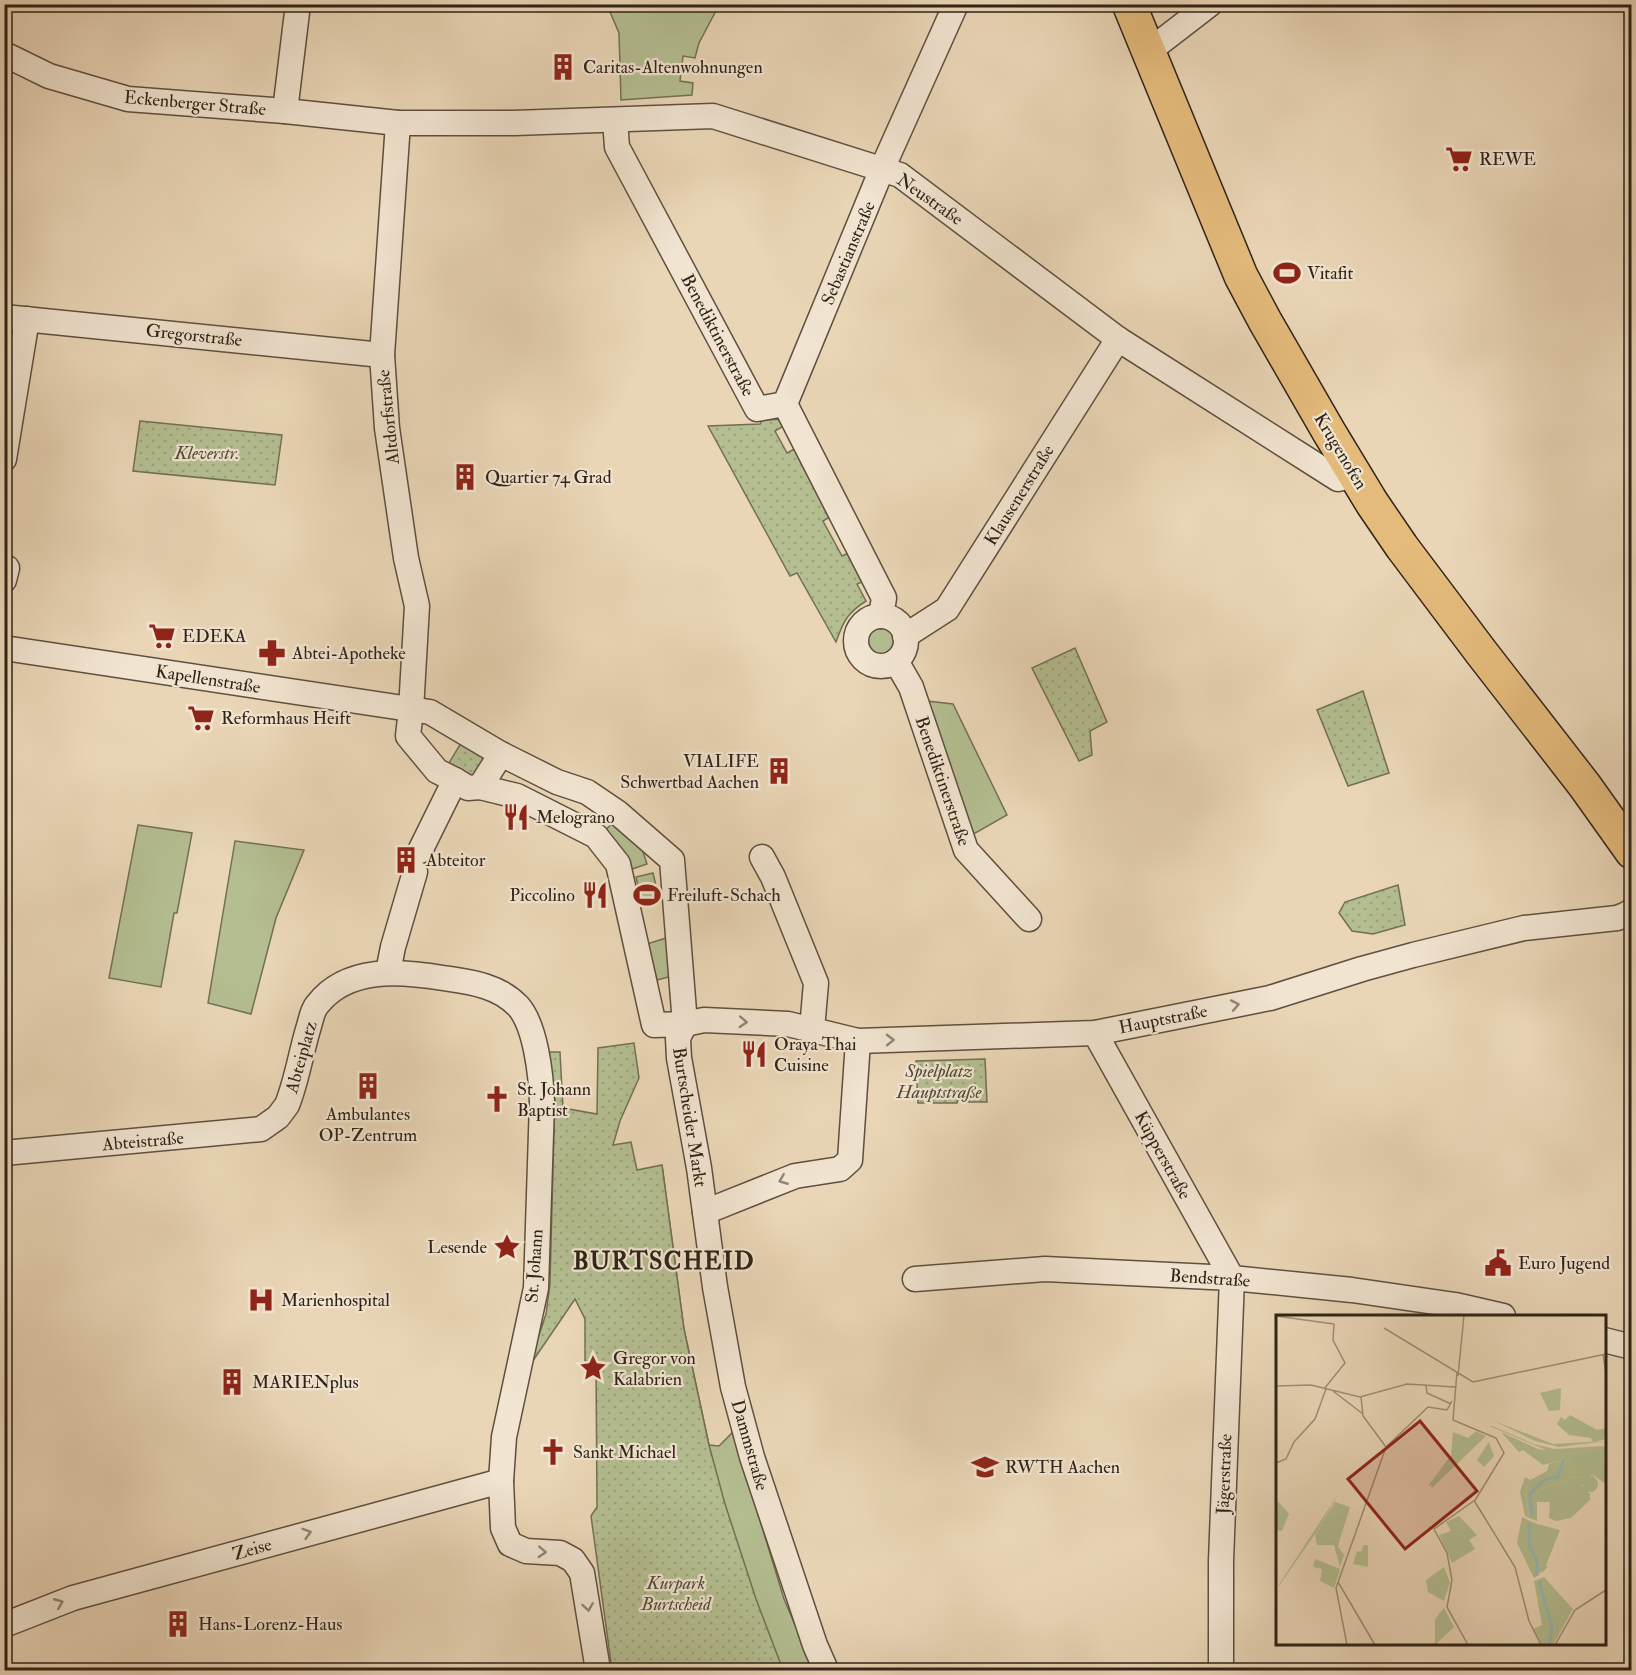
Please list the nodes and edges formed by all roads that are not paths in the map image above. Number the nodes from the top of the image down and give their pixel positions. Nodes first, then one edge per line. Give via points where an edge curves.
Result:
1 (298, 4) edge
2 (956, 4) edge
3 (1130, 4) edge
4 (1209, 4) edge
5 (1149, 51) junction
6 (4, 54) edge
7 (285, 111) junction
8 (615, 120) junction
9 (398, 123) junction
10 (882, 169) junction
11 (16, 318) edge
12 (1118, 339) junction
13 (382, 355) junction
14 (785, 404) junction
15 (4, 459) edge
16 (1356, 476) junction
17 (4, 567) edge
18 (4, 580) edge
19 (881, 616) junction
20 (905, 636) junction
21 (4, 648) edge
22 (896, 661) junction
23 (411, 710) junction
24 (501, 754) junction
25 (455, 780) junction
26 (480, 788) junction
27 (1632, 852) edge
28 (762, 857) dead end
29 (1632, 911) edge
30 (1029, 919) dead end
31 (388, 972) junction
32 (685, 1024) junction
33 (812, 1029) junction
34 (1095, 1032) junction
35 (858, 1041) junction
36 (535, 1050) joint
37 (278, 1117) joint
38 (4, 1154) edge
39 (705, 1212) junction
40 (1232, 1278) junction
41 (915, 1279) dead end
42 (1495, 1315) edge
43 (1606, 1340) edge
44 (1632, 1347) edge
45 (501, 1481) junction
46 (4, 1625) edge
47 (598, 1671) edge
48 (826, 1671) edge
49 (1221, 1671) edge

1 - 7 street, Eckenberger Straße
2 - 10 street, Sebastianstraße
3 - 5 main road, Krugenofen
4 - 5 street
5 - 16 main road, Krugenofen via 1241,276
6 - 7 street, Eckenberger Straße via 49,76 128,99
7 - 9 street, Eckenberger Straße
8 - 9 street, Neustraße
8 - 10 street, Neustraße via 713,116
8 - 14 street, Benediktinerstraße via 617,147 757,409
9 - 13 street, Altdorfstraße
10 - 12 street, Neustraße via 900,175
10 - 14 street, Sebastianstraße
11 - 13 street, Gregorstraße
11 - 15 street
12 - 16 street, Neustraße via 1338,479
12 - 20 street, Klausenerstraße via 947,609
13 - 23 street, Altdorfstraße via 387,428 417,606
14 - 19 street via 884,598
16 - 27 main road, Krugenofen via 1402,547
17 - 18 street
19 - 20 street via 897,622
19 - 22 street via 869,618 861,626 857,648 873,665
20 - 22 street via 904,650
21 - 23 street, Kapellenstraße
22 - 30 street, Benediktinerstraße via 911,687 966,850
23 - 24 street, Burtscheider Markt via 430,712
23 - 25 street, Burtscheider Markt via 408,736 437,771
24 - 26 street
24 - 32 street, Burtscheider Markt via 587,792 672,860
25 - 26 street, Burtscheider Markt via 468,788
25 - 31 street via 418,862
26 - 32 street, Burtscheider Markt via 518,796 596,836 618,864 654,1024
28 - 33 street via 816,983
34 -> 29 street, Hauptstraße via 1270,998 1413,955 1524,928 1617,918
31 - 36 street, Abteiplatz via 474,982 503,993 519,1008 528,1024
31 - 37 street, Abteiplatz via 335,987 315,1006 289,1100
32 -> 33 street, Hauptstraße via 704,1020
32 - 39 street, Burtscheider Markt via 678,1038 679,1058
33 - 35 street, Hauptstraße
35 -> 34 street, Hauptstraße
34 - 40 street, Küpperstraße
35 -> 39 street via 850,1160 840,1168 795,1176
36 - 45 street, St. Johann via 542,1102 536,1288 504,1437
37 - 38 street, Abteistraße via 261,1129
39 - 48 street, Dammstraße via 736,1397 752,1457
40 - 41 street, Bendstraße via 1045,1269
40 - 42 street, Bendstraße via 1352,1290
40 - 49 street, Jägerstraße via 1221,1561
43 - 44 street
46 -> 45 street, Zeise via 73,1598
45 -> 47 street, St. Johann via 503,1528 510,1544 526,1551 560,1553 573,1560 582,1573

